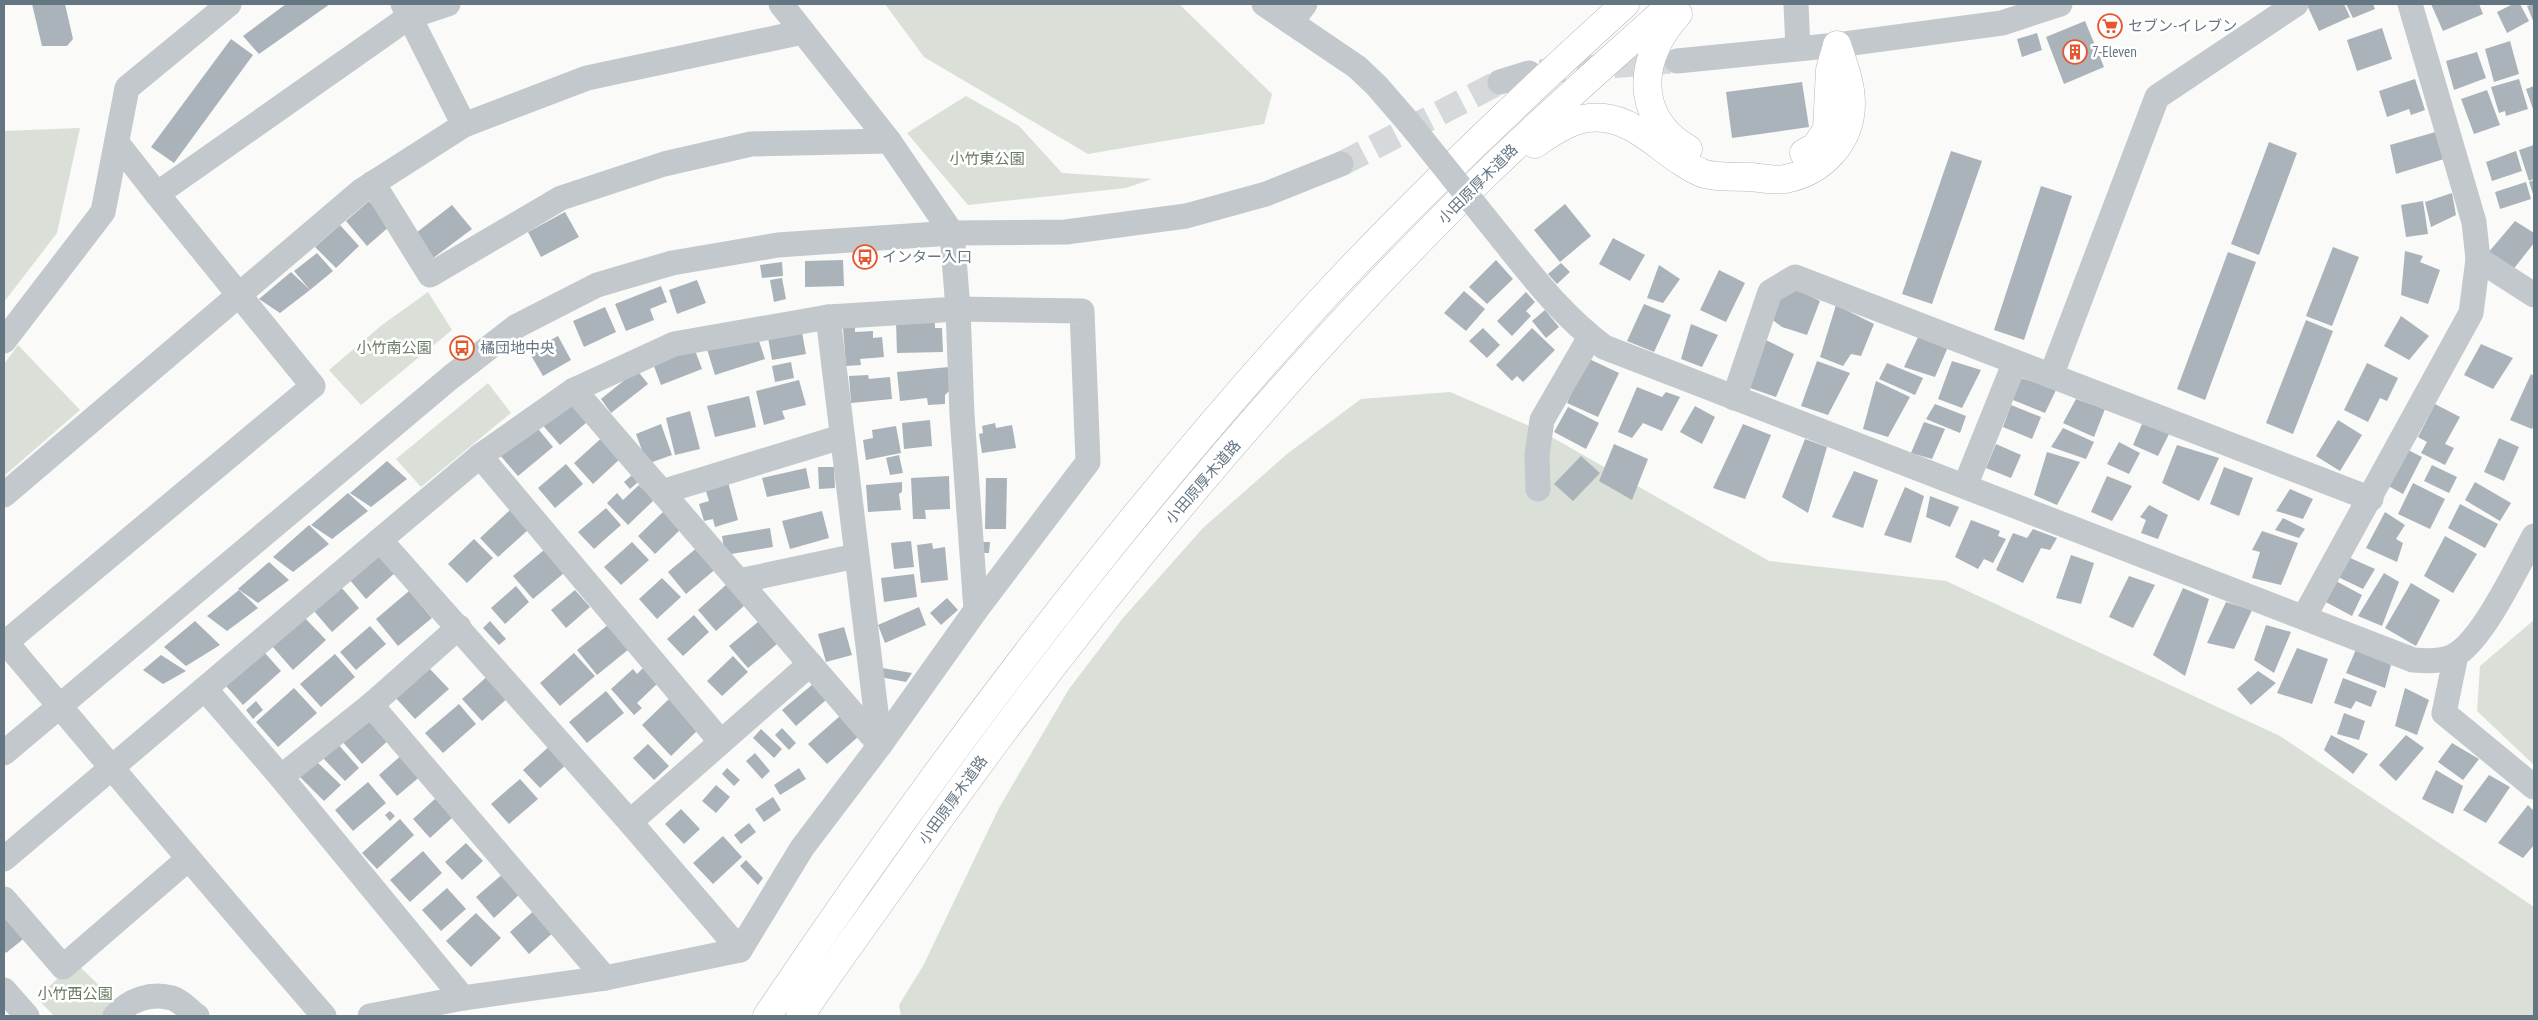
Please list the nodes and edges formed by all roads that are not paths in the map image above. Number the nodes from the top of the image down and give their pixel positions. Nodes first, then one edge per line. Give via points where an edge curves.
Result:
1 (229, 4) edge
2 (448, 4) edge
3 (781, 4) edge
4 (1264, 4) edge
5 (1625, 4) edge
6 (1672, 4) edge
7 (1688, 4) edge
8 (1796, 4) edge
9 (2060, 4) edge
10 (2295, 4) edge
11 (2410, 4) edge
12 (406, 10) edge
13 (1298, 13) edge
14 (803, 32) junction
15 (1837, 44) junction
16 (1798, 48) junction
17 (1677, 61) tunnel mouth
18 (1529, 73) tunnel mouth
19 (1500, 82) tunnel mouth
20 (464, 125) junction
21 (889, 141) junction
22 (116, 143) junction
23 (1341, 164) tunnel mouth
24 (1482, 178) junction
25 (373, 183) junction
26 (157, 194) junction
27 (952, 233) junction
28 (2478, 260) junction
29 (2534, 295) edge
30 (239, 297) junction
31 (958, 309) junction
32 (828, 317) junction
33 (1590, 337) junction
34 (4, 341) edge
35 (2014, 362) junction
36 (2052, 376) junction
37 (574, 390) junction
38 (1734, 398) junction
39 (841, 437) junction
40 (480, 456) junction
41 (1965, 486) junction
42 (1538, 489) dead end
43 (662, 492) junction
44 (4, 495) edge
45 (2370, 499) junction
46 (2534, 536) edge
47 (380, 540) junction
48 (856, 556) junction
49 (739, 581) junction
50 (976, 610) junction
51 (2304, 617) junction
52 (459, 627) junction
53 (4, 642) edge
54 (2456, 655) junction
55 (810, 664) junction
56 (205, 690) junction
57 (61, 705) junction
58 (371, 706) junction
59 (721, 742) junction
60 (880, 745) junction
61 (4, 753) edge
62 (112, 769) junction
63 (282, 777) junction
64 (2534, 787) edge
65 (630, 822) junction
66 (4, 859) edge
67 (188, 859) junction
68 (4, 899) edge
69 (740, 950) junction
70 (606, 978) junction
71 (4, 990) edge
72 (463, 998) junction
73 (24, 1015) edge
74 (115, 1016) edge
75 (197, 1016) edge
76 (324, 1016) edge
77 (370, 1016) edge
78 (767, 1016) edge
79 (800, 1016) edge

1 - 22 street via 128,88
2 - 12 street
3 - 14 street
4 - 13 street
5 - 78 highway, 小田原厚木道路 via 1434,184 1322,300 1173,469 1046,625 925,787
6 - 24 highway, 小田原厚木道路
7 - 15 highway via 1665,29 1651,54 1646,79 1651,104 1662,127 1694,154 1717,159 1772,162 1794,158 1815,146 1827,130 1830,70
8 - 16 street
9 - 15 street via 2002,23
10 - 36 street via 2157,97
11 - 28 street via 2474,222
12 - 20 street
12 - 26 street
13 - 33 street, bridge via 1377,86 1546,293
14 - 20 street via 587,78
14 - 21 street
15 - 16 street
15 - 24 highway via 1852,101 1850,122 1840,144 1825,160 1804,174 1783,179 1704,174 1628,124 1604,118 1583,118 1561,126
16 - 17 street
18 - 19 street
20 - 25 street
21 - 25 street via 751,144 664,164 560,198 430,275
21 - 27 street
22 - 26 street
22 - 34 street via 103,212
23 - 27 street via 1266,194 1186,216 1066,232
24 - 79 highway, 小田原厚木道路 via 1336,329 1197,488 1068,644 950,803
25 - 30 street
26 - 30 street
27 - 31 street
27 - 57 street via 778,245 672,263 597,286 517,326 444,382
28 - 29 street
28 - 45 street via 2471,313
30 - 44 street
30 - 53 street via 313,386
31 - 32 street
31 - 50 street
31 - 50 street via 1082,311 1088,462
32 - 37 street via 674,344
32 - 39 street
33 - 38 street via 1604,347
33 - 42 street via 1542,420 1536,454
35 - 36 street
35 - 38 street via 1795,277 1770,292
35 - 41 street
36 - 45 street
37 - 40 street
37 - 43 street
38 - 41 street
39 - 43 street
39 - 48 street
40 - 47 street
40 - 59 street
41 - 51 street
43 - 49 street
45 - 51 street
46 - 54 street via 2478,634
47 - 52 street
47 - 56 street
48 - 49 street
48 - 60 street
49 - 55 street
50 - 60 street
51 - 54 street via 2414,660 2432,661
52 - 58 street
52 - 65 street
53 - 57 street
54 - 64 street via 2444,713
55 - 59 street
55 - 60 street
56 - 62 street
56 - 63 street
57 - 61 street
57 - 62 street
58 - 63 street
58 - 70 street
59 - 65 street
60 - 69 street via 802,848
62 - 66 street
62 - 67 street
63 - 72 street
65 - 69 street
67 - 68 street via 63,967
67 - 76 street
69 - 70 street
70 - 72 street
71 - 73 street
72 - 77 street
74 - 75 street via 142,997 173,998

